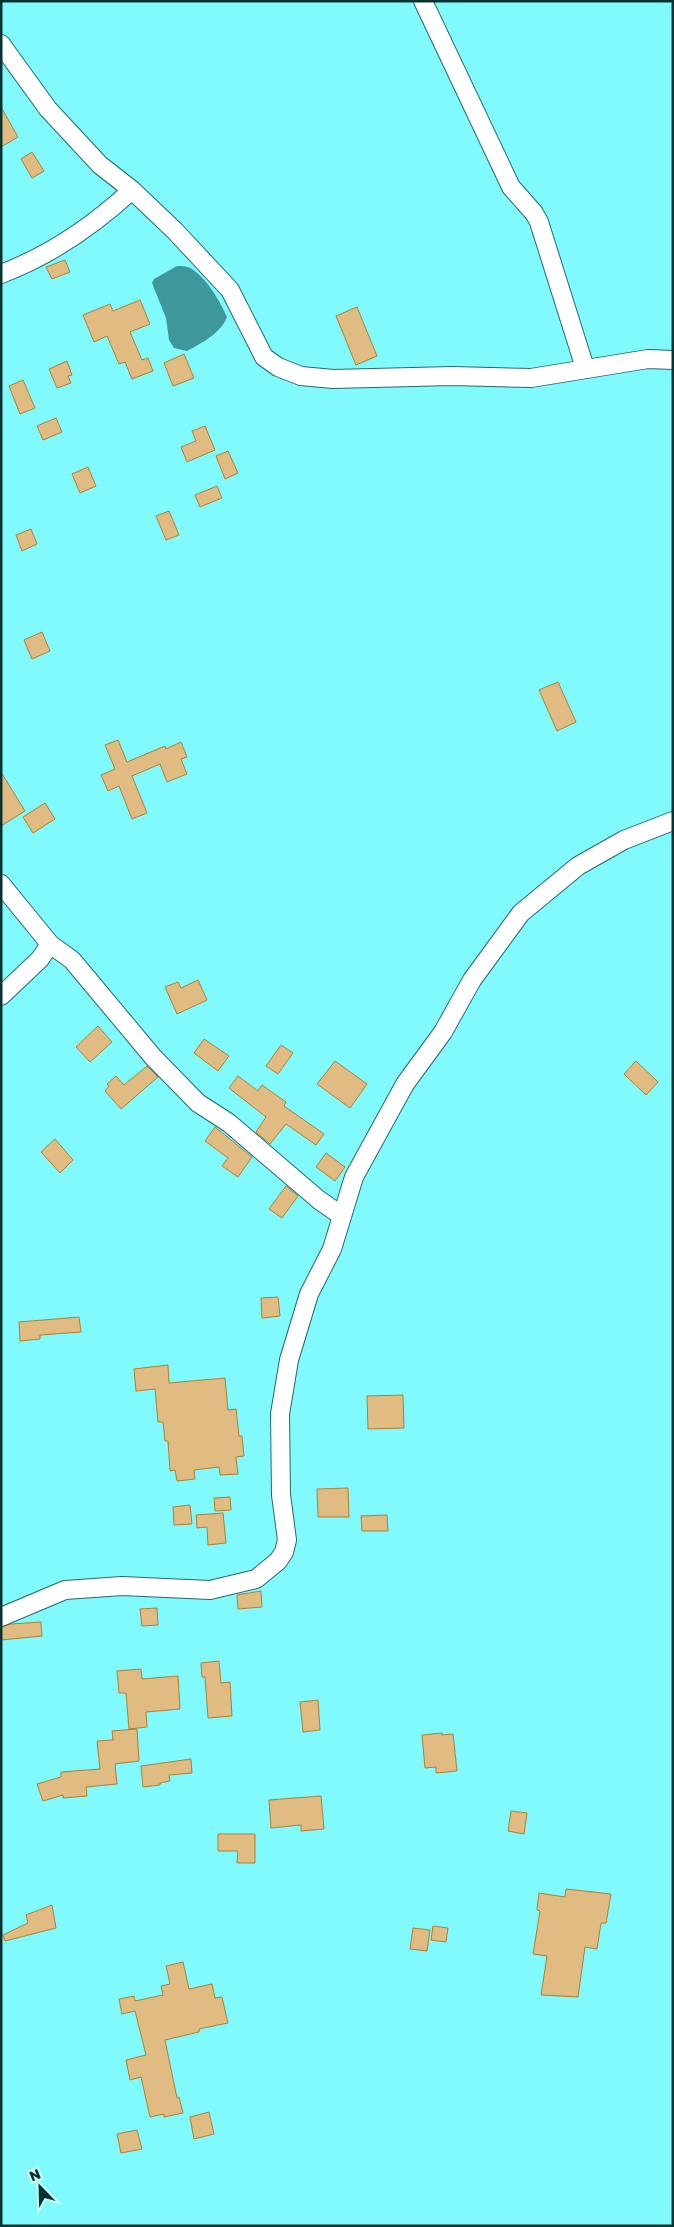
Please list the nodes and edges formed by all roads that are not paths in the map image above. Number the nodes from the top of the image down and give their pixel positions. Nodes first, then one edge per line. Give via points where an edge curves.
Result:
1 (423, 1) edge
2 (1, 44) edge
3 (132, 190) junction
4 (1, 274) edge
5 (673, 360) edge
6 (586, 368) junction
7 (673, 821) edge
8 (1, 884) edge
9 (50, 944) junction
10 (1, 996) edge
11 (342, 1216) junction
12 (1, 1616) edge

1 - 6 street via 511,187 539,222
2 - 3 street via 48,109 100,165
3 - 4 street via 109,211 57,248
3 - 6 street via 230,290 264,357 278,367 301,376 333,379 387,376 531,378
5 - 6 street via 648,359
7 - 11 street via 624,840 578,866 521,913 472,980 443,1032 405,1084 354,1177
8 - 9 street
9 - 10 street via 40,959
9 - 11 street via 72,960 153,1057 198,1103 229,1124
11 - 12 street via 332,1248 309,1294 289,1360 280,1414 281,1495 287,1540 278,1561 256,1579 224,1588 122,1586 65,1590

